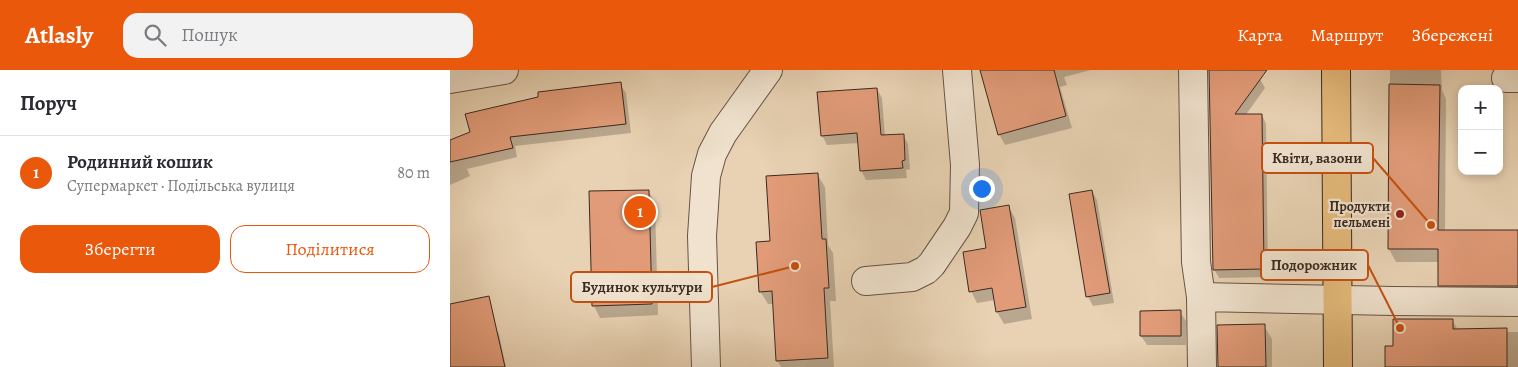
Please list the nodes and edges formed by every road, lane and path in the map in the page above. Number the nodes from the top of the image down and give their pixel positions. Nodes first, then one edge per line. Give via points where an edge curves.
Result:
1 (504, 70) edge
2 (768, 70) edge
3 (957, 70) edge
4 (1193, 70) edge
5 (1336, 70) edge
6 (450, 79) edge
7 (866, 281) dead end
8 (1201, 298) junction
9 (1337, 300) junction
10 (1518, 302) edge
11 (706, 367) edge
12 (1202, 367) edge
13 (1338, 367) edge

1 - 6 street
2 - 11 street via 723,133 712,154 706,176 702,236
3 - 7 street via 966,165 964,214 926,270 912,277
4 - 8 street via 1196,262
5 - 9 main road
8 - 9 street
8 - 12 street
9 - 10 street
9 - 13 main road

